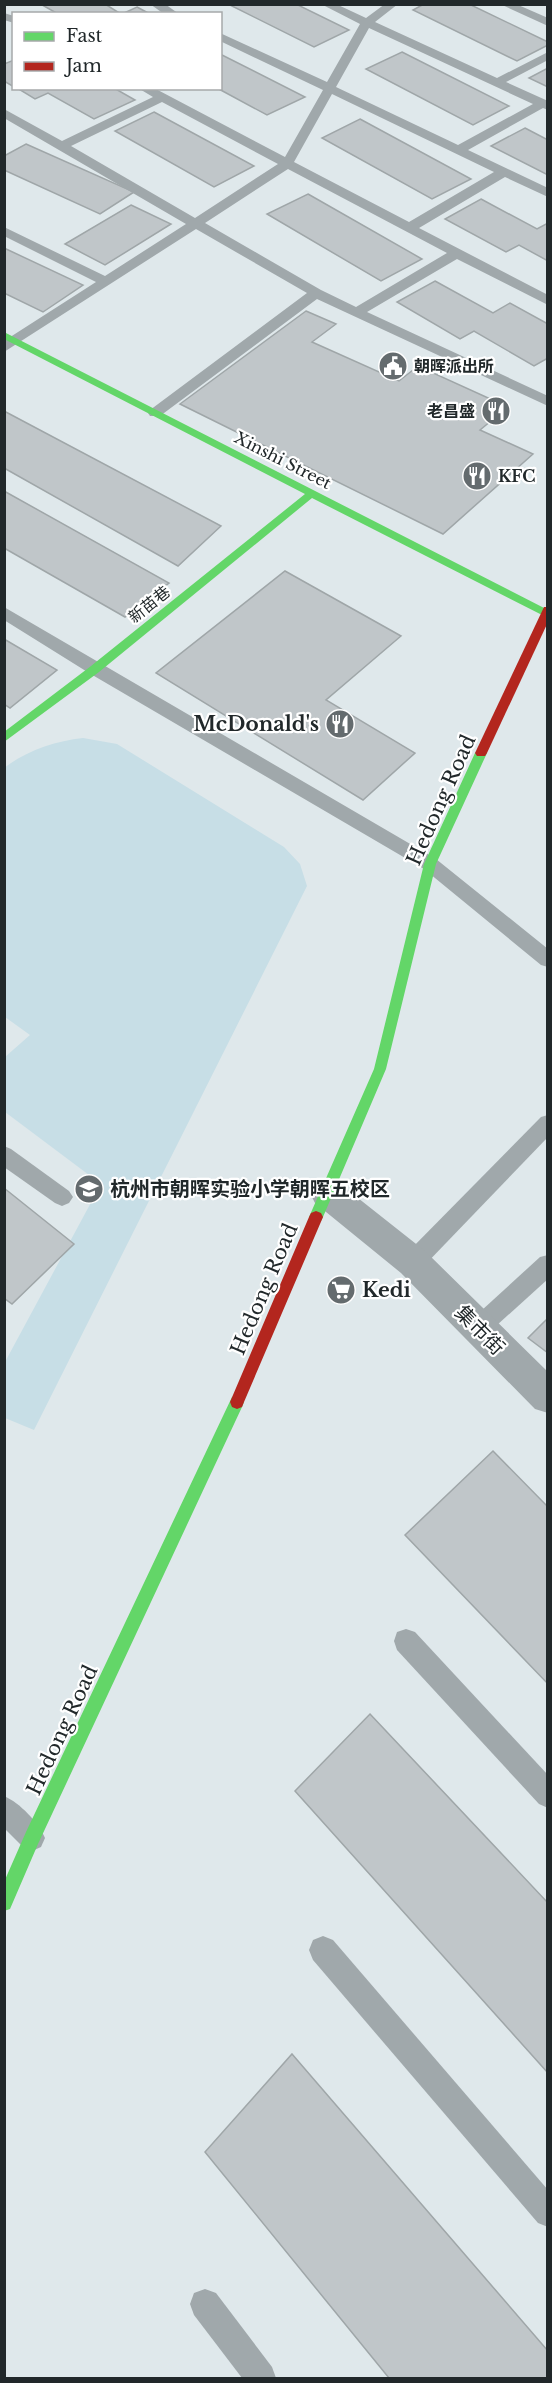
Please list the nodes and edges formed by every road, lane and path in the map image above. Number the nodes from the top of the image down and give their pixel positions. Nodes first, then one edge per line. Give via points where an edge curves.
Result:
1 (155, 4) edge
2 (326, 4) edge
3 (393, 4) edge
4 (513, 6) edge
5 (170, 12) edge
6 (366, 22) junction
7 (548, 23) edge
8 (222, 37) edge
9 (548, 55) edge
10 (496, 83) junction
11 (330, 88) junction
12 (147, 90) edge
13 (161, 98) junction
14 (545, 105) edge
15 (4, 113) edge
16 (62, 146) junction
17 (459, 150) junction
18 (288, 164) junction
19 (504, 172) junction
20 (548, 193) edge
21 (196, 223) junction
22 (409, 228) junction
23 (4, 231) edge
24 (456, 253) junction
25 (106, 282) junction
26 (316, 293) junction
27 (548, 301) edge
28 (357, 312) junction
29 (8, 341) edge
30 (548, 402) edge
31 (155, 413) junction
32 (312, 493) junction
33 (4, 612) edge
34 (547, 613) edge
35 (94, 669) junction
36 (4, 738) edge
37 (430, 864) junction
38 (548, 960) edge
39 (548, 1123) edge
40 (4, 1155) edge
41 (327, 1193) junction
42 (62, 1197) dead end
43 (413, 1262) junction
44 (548, 1264) edge
45 (478, 1328) junction
46 (548, 1397) edge
47 (406, 1641) dead end
48 (548, 1795) edge
49 (4, 1809) edge
50 (32, 1838) junction
51 (4, 1903) edge
52 (323, 1950) dead end
53 (548, 2213) edge
54 (205, 2304) dead end
55 (261, 2379) edge

1 - 5 lane
2 - 6 lane
3 - 6 lane
4 - 7 lane
6 - 10 lane
6 - 11 lane
8 - 11 lane
9 - 10 lane
10 - 14 lane
11 - 17 lane
11 - 18 lane
12 - 13 lane
13 - 16 lane
13 - 18 lane
14 - 17 lane
15 - 16 lane via 19,127
16 - 21 lane
17 - 19 lane
18 - 21 lane
18 - 22 lane
19 - 20 lane
19 - 22 lane
21 - 25 lane
21 - 26 lane
22 - 24 lane
23 - 25 lane
24 - 27 lane
24 - 28 lane
25 - 29 lane
26 - 28 lane
26 - 31 lane
28 - 30 lane
29 - 31 main road, Xinshi Street
31 - 32 main road, Xinshi Street
32 - 34 main road, Xinshi Street
32 - 35 main road, 新苗巷
33 - 35 lane
34 - 37 main road, Hedong Road
35 - 36 main road, 新苗巷
35 - 37 lane
37 - 38 lane
37 - 41 main road, Hedong Road via 380,1069
39 - 43 lane
40 - 42 lane
41 - 43 street, 集市街
41 - 50 main road, Hedong Road via 221,1440
43 - 45 street, 集市街
44 - 45 lane
45 - 46 street, 集市街
47 - 48 lane
49 - 50 lane
50 - 51 main road, Hedong Road
52 - 53 lane
54 - 55 lane

